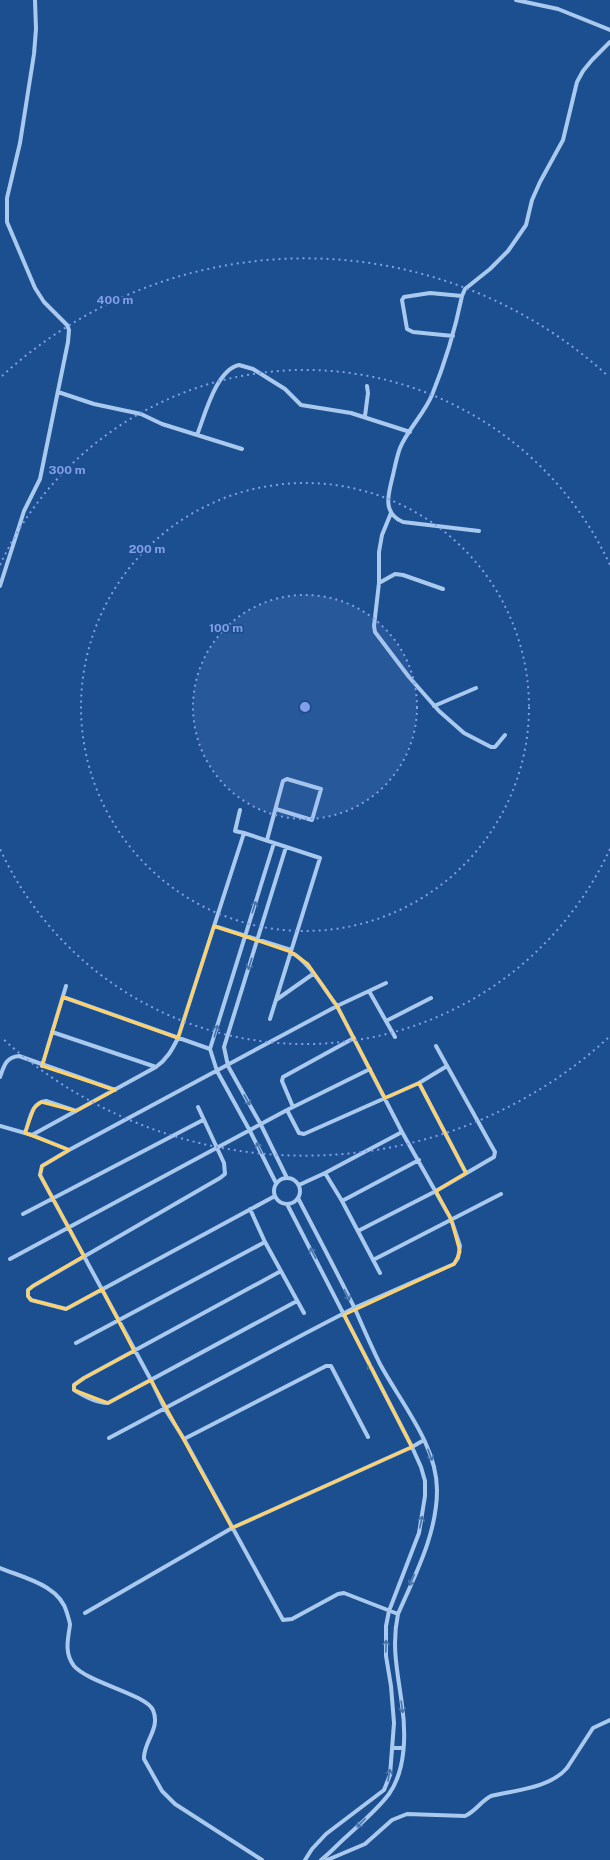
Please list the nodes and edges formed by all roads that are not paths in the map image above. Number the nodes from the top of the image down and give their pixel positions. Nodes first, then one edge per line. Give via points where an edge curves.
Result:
1 (35, 0) edge
2 (516, 0) edge
3 (610, 30) edge
4 (610, 42) edge
5 (462, 296) junction
6 (453, 336) junction
7 (367, 386) dead end
8 (58, 392) junction
9 (365, 416) junction
10 (410, 432) junction
11 (197, 435) junction
12 (242, 449) dead end
13 (391, 513) junction
14 (479, 531) dead end
15 (379, 583) junction
16 (0, 586) edge
17 (443, 589) dead end
18 (476, 688) dead end
19 (434, 706) junction
20 (505, 735) dead end
21 (276, 809) junction
22 (240, 810) dead end
23 (244, 833) junction
24 (267, 840) junction
25 (274, 843) junction
26 (286, 847) junction
27 (214, 926) junction
28 (245, 936) junction
29 (257, 940) junction
30 (291, 950) junction
31 (313, 974) junction
32 (386, 983) dead end
33 (66, 986) dead end
34 (369, 991) junction
35 (63, 997) junction
36 (431, 998) dead end
37 (276, 1000) junction
38 (337, 1006) junction
39 (270, 1019) dead end
40 (386, 1021) junction
41 (52, 1032) junction
42 (394, 1037) dead end
43 (178, 1038) junction
44 (354, 1038) junction
45 (436, 1046) dead end
46 (210, 1049) junction
47 (42, 1066) junction
48 (228, 1066) junction
49 (447, 1066) junction
50 (156, 1067) junction
51 (370, 1068) junction
52 (217, 1071) junction
53 (0, 1077) edge
54 (419, 1083) junction
55 (115, 1090) junction
56 (385, 1098) junction
57 (198, 1107) dead end
58 (293, 1107) junction
59 (287, 1110) junction
60 (76, 1111) junction
61 (203, 1120) junction
62 (261, 1125) junction
63 (0, 1126) edge
64 (250, 1131) junction
65 (26, 1132) junction
66 (402, 1132) junction
67 (32, 1135) junction
68 (217, 1149) junction
69 (69, 1150) junction
70 (419, 1160) junction
71 (325, 1173) junction
72 (466, 1173) junction
73 (287, 1178) junction
74 (276, 1183) junction
75 (299, 1185) junction
76 (436, 1191) junction
77 (501, 1194) dead end
78 (275, 1196) junction
79 (298, 1198) junction
80 (53, 1199) junction
81 (342, 1201) junction
82 (287, 1204) junction
83 (250, 1209) junction
84 (23, 1214) dead end
85 (451, 1219) junction
86 (69, 1227) junction
87 (358, 1231) junction
88 (265, 1242) junction
89 (84, 1256) junction
90 (10, 1259) dead end
91 (373, 1260) junction
92 (281, 1271) junction
93 (380, 1273) dead end
94 (102, 1289) junction
95 (297, 1301) junction
96 (354, 1308) junction
97 (304, 1313) dead end
98 (344, 1314) junction
99 (119, 1321) junction
100 (76, 1343) dead end
101 (134, 1351) junction
102 (151, 1380) junction
103 (165, 1409) junction
104 (368, 1437) dead end
105 (109, 1438) dead end
106 (184, 1439) junction
107 (424, 1440) junction
108 (412, 1447) junction
109 (232, 1528) junction
110 (0, 1568) edge
111 (389, 1612) junction
112 (85, 1613) dead end
113 (398, 1614) junction
114 (610, 1720) edge
115 (392, 1748) junction
116 (403, 1748) junction
117 (262, 1860) edge
118 (305, 1860) edge
119 (321, 1860) edge
120 (327, 1860) edge

1 - 8 street via 34,54 6,212 7,222 35,288 69,330
2 - 3 street via 558,9
4 - 5 street via 583,70 577,82 563,140 532,200 526,225 508,251 464,289
5 - 6 street
5 - 6 street via 430,293 402,298 407,329 413,332
6 - 10 street via 431,396
7 - 9 street
8 - 11 street via 94,404 141,414
8 - 16 street via 40,479 24,511
9 - 10 street
9 - 11 street via 301,405 285,389 253,369 239,365 228,370 220,381
10 - 13 street via 400,448 387,497
11 - 12 street
13 - 14 street via 396,520 403,522
13 - 15 street via 382,535
15 - 17 street via 395,574 434,584
15 - 19 street via 375,632
18 - 19 street
19 - 20 street via 464,733 488,747 495,746
21 - 21 street via 284,781 287,779 321,789 312,820
21 - 24 street
22 - 23 street via 235,831
23 - 24 street
23 - 27 street
24 - 25 street
25 - 26 street
28 -> 25 street
26 - 29 street
26 - 30 street via 320,858
27 - 28 street
27 - 43 street
28 - 29 street
46 -> 28 street
29 - 30 street
29 -> 48 street via 224,1048
30 - 31 street via 308,964
30 - 37 street
31 - 37 street
31 - 38 street
32 - 34 street
33 - 35 street
34 - 38 street
34 - 40 street
35 - 41 street
35 - 43 street
36 - 40 street
37 - 39 street
38 - 44 street
38 - 48 street
40 - 42 street
41 - 47 street
41 - 50 street
43 - 46 street
43 - 50 street via 165,1061
44 - 51 street
44 - 58 street via 283,1077 282,1081
45 - 49 street
46 - 52 street
47 - 53 street via 19,1056 12,1057 7,1060
47 - 55 street
48 - 52 street
48 -> 62 street
49 - 54 street
49 - 72 street via 495,1152 490,1161
50 - 55 street
51 - 56 street
51 - 58 street
52 - 64 street
52 - 69 street
54 - 56 street
54 - 72 street
55 - 60 street
56 - 59 street via 304,1134 299,1133
56 - 66 street
57 - 61 street
58 - 59 street
59 - 62 street
60 - 65 street via 46,1101 41,1102 34,1108
60 - 67 street
61 - 68 street
61 - 80 street
62 - 64 street
62 - 73 street
63 - 65 street
64 - 68 street
74 -> 64 street
65 - 67 street
66 - 70 street
66 - 71 street
67 - 69 street
68 - 86 street
68 - 89 street via 224,1163 225,1174
69 - 80 street via 42,1166 40,1175
70 - 76 street
70 - 81 street
71 - 75 street
71 - 81 street
72 - 76 street
73 - 74 street
73 - 75 street
74 - 78 street
75 - 79 street
76 - 85 street
76 - 87 street
77 - 85 street
78 - 82 street via 280,1202
78 - 83 street
79 - 82 street
79 -> 96 street
80 - 84 street
80 - 86 street
81 - 87 street
98 -> 82 street
83 - 88 street
83 - 94 street
85 - 91 street
85 - 96 street via 460,1246 454,1264
86 - 89 street
86 - 90 street
87 - 91 street
88 - 92 street
88 - 99 street
89 - 94 street
89 - 94 street via 33,1286 28,1290 28,1296 31,1300 66,1309
91 - 93 street
92 - 95 street
92 - 101 street
94 - 99 street
95 - 97 street
95 - 102 street
96 - 98 street
96 - 107 street via 380,1364
98 - 103 street
108 -> 98 street
99 - 100 street
99 - 101 street
101 - 102 street
101 - 102 street via 74,1384 74,1390 86,1397 108,1403
102 - 103 street
103 - 105 street
103 - 106 street
104 - 106 street via 331,1366 326,1366
106 - 109 street
107 - 108 street
107 -> 113 street via 436,1475 437,1504 430,1537
108 - 109 street
111 -> 108 street via 419,1533 425,1496 425,1481
109 - 111 street via 283,1620 292,1620 338,1594 350,1594
109 - 112 street
110 - 117 street via 57,1594 63,1602 70,1624 68,1654 75,1666 150,1706 153,1711 154,1728 144,1759 168,1798
111 - 113 street
115 -> 111 street via 393,1709 386,1656 386,1626
113 -> 116 street via 394,1656 404,1718
114 - 120 street via 593,1728 567,1768 554,1778 491,1796 465,1816 413,1813 399,1817 392,1820 365,1844
115 - 116 street
118 -> 115 street via 326,1834 384,1790 390,1775
116 -> 119 street via 399,1772 389,1794

